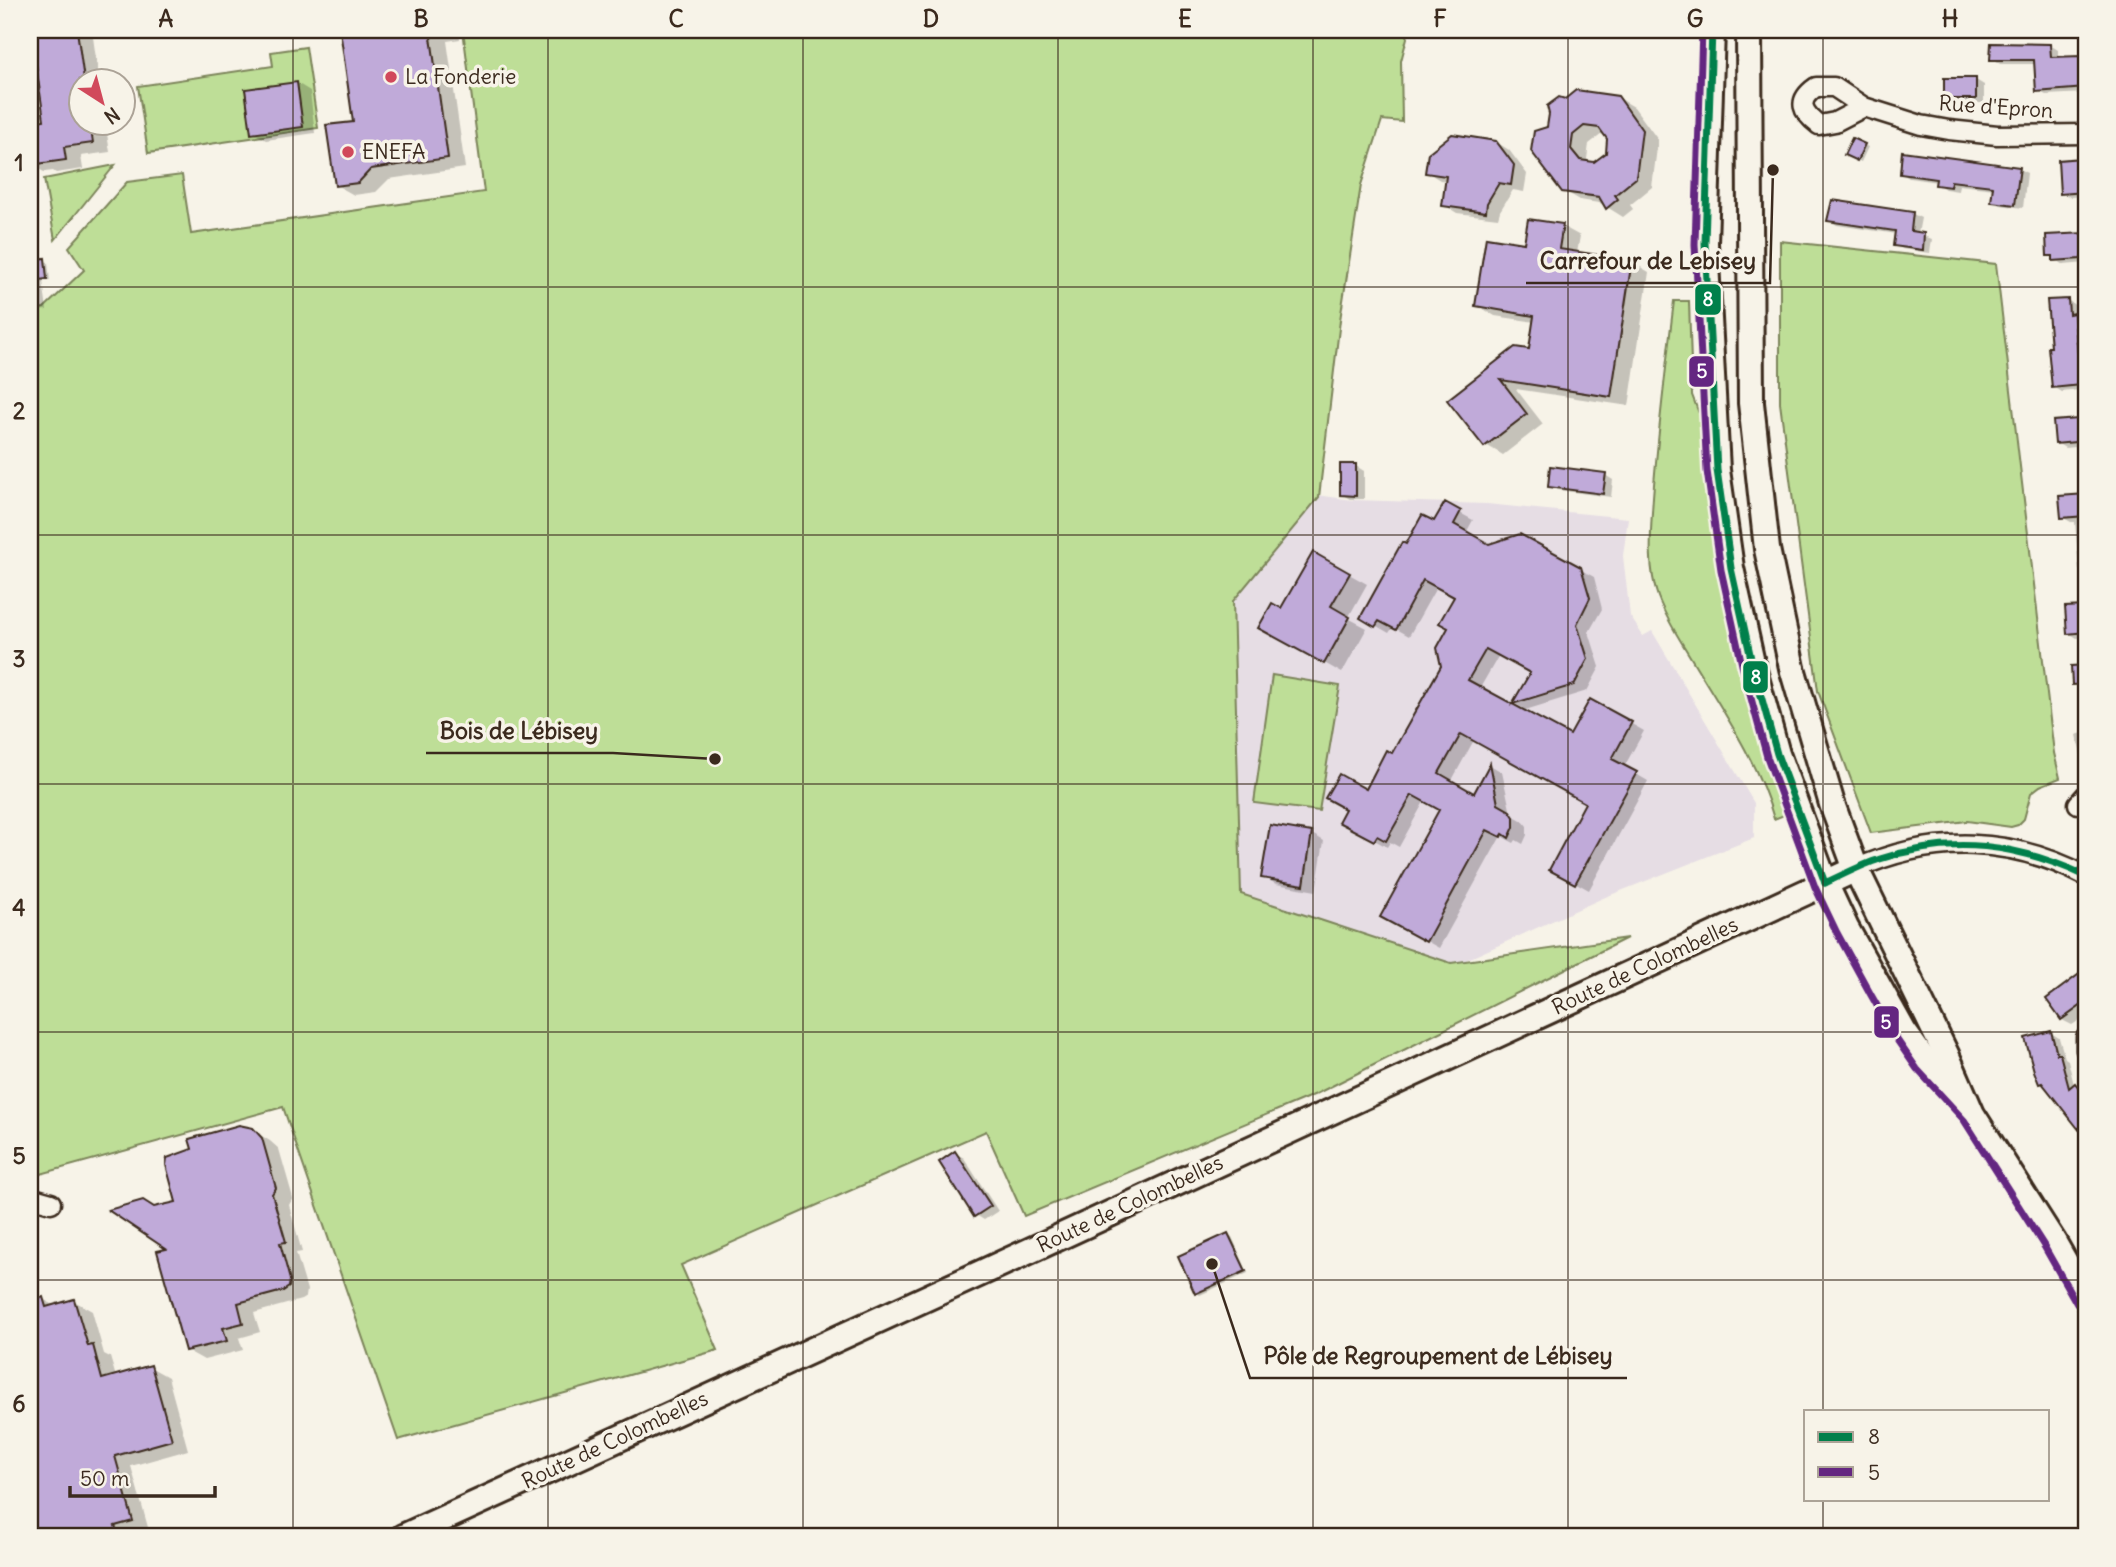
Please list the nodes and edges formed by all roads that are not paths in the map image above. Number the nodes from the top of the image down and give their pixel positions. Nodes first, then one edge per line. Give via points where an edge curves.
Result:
1 (1712, 30) edge
2 (1749, 30) edge
3 (1864, 107) dead end
4 (2086, 134) edge
5 (1856, 869) junction
6 (2086, 876) edge
7 (1825, 883) junction
8 (2086, 1038) edge
9 (2086, 1050) edge
10 (1972, 1114) junction
11 (30, 1197) edge
12 (51, 1203) dead end
13 (2086, 1299) edge
14 (403, 1537) edge

1 - 7 main road via 1705,243 1717,470 1731,568 1752,663 1777,754
2 - 5 main road via 1750,368 1762,515 1792,668
3 - 4 street, Rue d'Epron via 1949,130 1997,135
5 - 6 street via 1913,849 1970,844 2038,856
5 - 7 main road, Route de Colombelles
5 - 10 main road
7 - 10 main road via 1904,1032
7 - 14 main road, Route de Colombelles
8 - 9 street
10 - 13 main road
11 - 12 street

